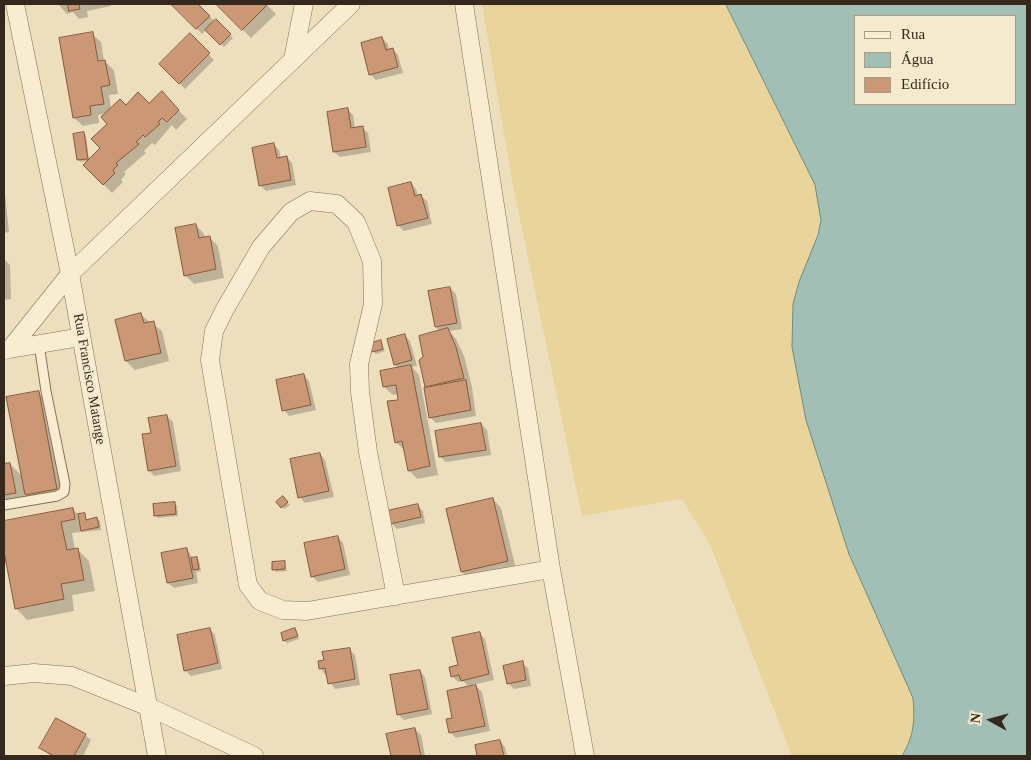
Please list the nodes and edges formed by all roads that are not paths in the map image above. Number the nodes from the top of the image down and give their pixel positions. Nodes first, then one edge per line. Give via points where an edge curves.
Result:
1 (15, 4) edge
2 (304, 4) edge
3 (351, 4) edge
4 (464, 4) edge
5 (293, 59) junction
6 (70, 274) junction
7 (81, 338) junction
8 (39, 344) junction
9 (7, 350) edge
10 (4, 505) edge
11 (551, 569) junction
12 (396, 596) junction
13 (4, 676) edge
14 (149, 707) junction
15 (156, 756) edge
16 (254, 756) edge
17 (584, 756) edge

1 - 6 street, Rua Francisco Matange
2 - 5 street
3 - 5 street
4 - 11 street
5 - 6 street
6 - 7 street, Rua Francisco Matange
6 - 9 street
7 - 8 street
7 - 14 street, Rua Francisco Matange
8 - 9 street
8 - 10 lane via 64,492
11 - 12 street
11 - 17 street
12 - 12 street via 368,452 360,392 359,364 373,304 372,261 356,222 337,204 310,201 291,212 261,246 214,331 210,360 248,585 260,601 283,610 307,611
13 - 14 street via 34,673 72,676
14 - 15 street, Rua Francisco Matange
14 - 16 street

